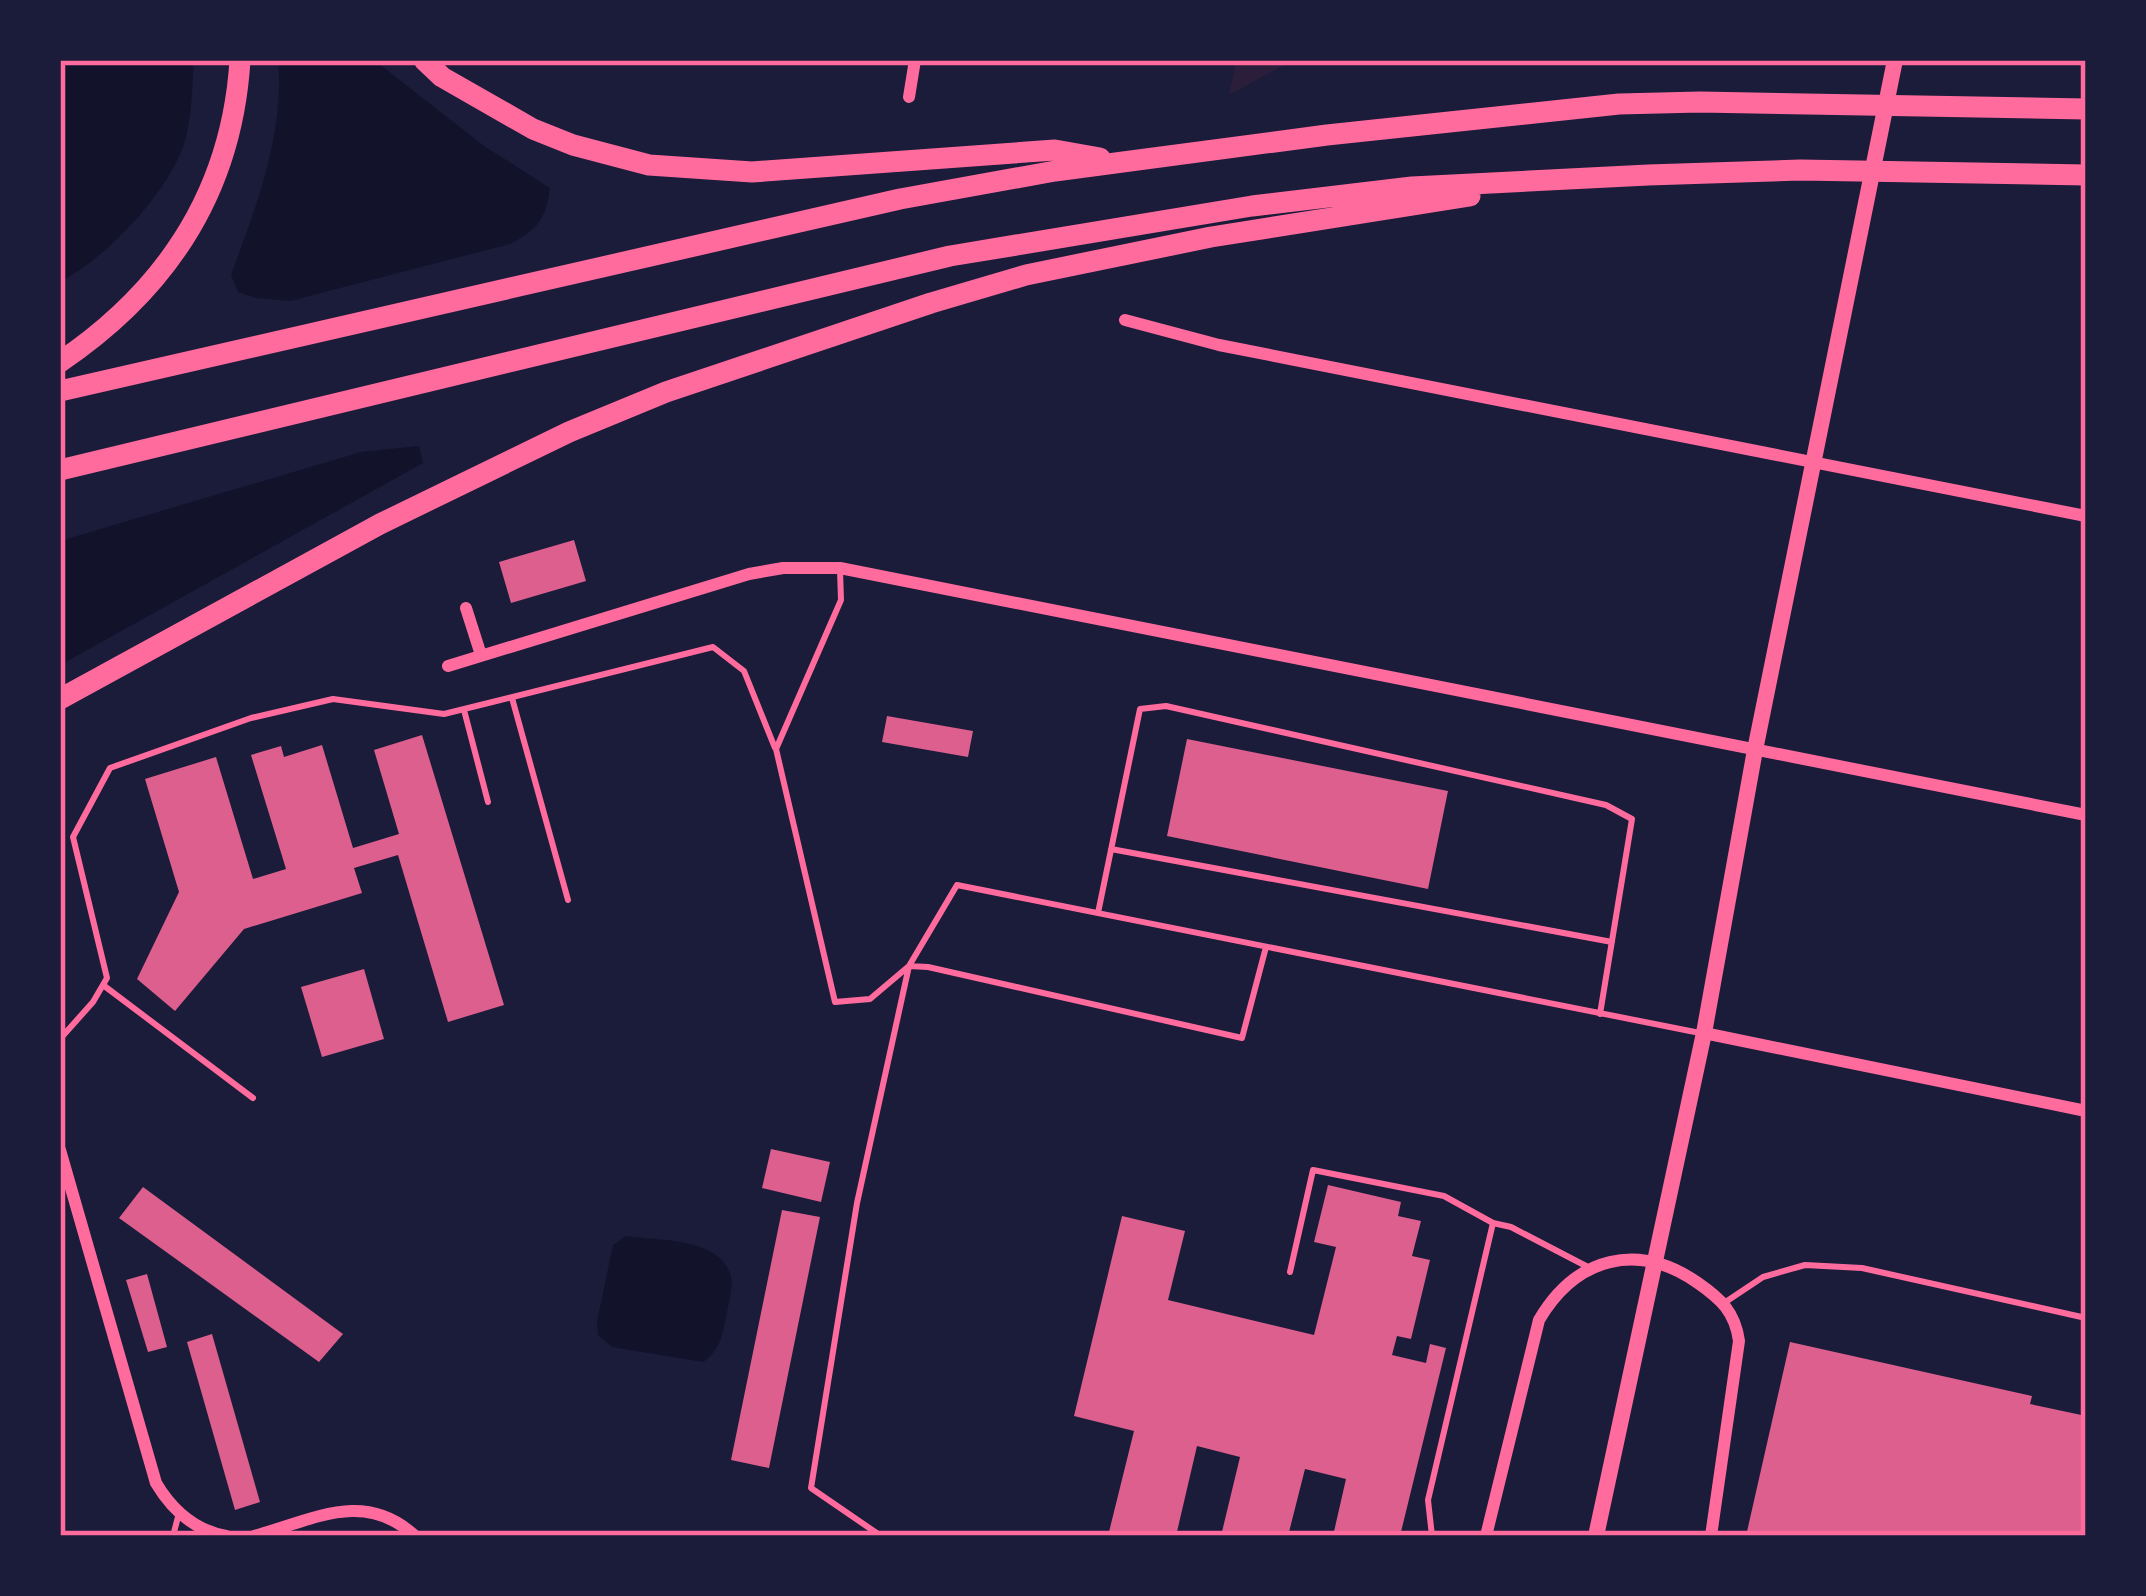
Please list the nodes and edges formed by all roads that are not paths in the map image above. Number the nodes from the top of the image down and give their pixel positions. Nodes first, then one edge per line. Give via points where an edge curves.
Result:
1 (240, 60) edge
2 (424, 60) edge
3 (915, 60) edge
4 (1895, 60) edge
5 (909, 97) dead end
6 (2086, 109) edge
7 (1124, 162) junction
8 (2086, 175) edge
9 (1571, 179) junction
10 (1125, 320) dead end
11 (60, 362) edge
12 (60, 391) edge
13 (1813, 461) junction
14 (60, 470) edge
15 (2086, 517) edge
16 (840, 568) junction
17 (466, 608) dead end
18 (481, 656) junction
19 (448, 666) dead end
20 (512, 698) junction
21 (60, 699) edge
22 (464, 710) junction
23 (776, 749) junction
24 (1755, 751) junction
25 (488, 802) dead end
26 (2086, 815) edge
27 (1111, 849) junction
28 (568, 900) dead end
29 (1098, 913) junction
30 (1612, 942) junction
31 (1266, 947) junction
32 (909, 966) junction
33 (103, 985) junction
34 (1600, 1014) junction
35 (1704, 1033) junction
36 (60, 1039) edge
37 (253, 1098) dead end
38 (2086, 1111) edge
39 (60, 1150) edge
40 (1492, 1222) junction
41 (1653, 1259) junction
42 (1591, 1269) junction
43 (1290, 1272) dead end
44 (1724, 1303) junction
45 (2086, 1318) edge
46 (179, 1513) junction
47 (173, 1536) edge
48 (226, 1536) edge
49 (254, 1536) edge
50 (415, 1536) edge
51 (881, 1536) edge
52 (1432, 1536) edge
53 (1486, 1536) edge
54 (1596, 1536) edge
55 (1711, 1536) edge

1 - 11 highway via 237,113 216,181 183,241 98,336
2 - 7 highway via 533,129 649,165 752,172 1054,149
3 - 5 street
4 - 13 main road
6 - 7 highway via 1619,104
7 - 12 highway via 900,199
8 - 9 highway via 1800,170
9 - 14 highway via 1298,200 950,256
9 - 21 highway via 1026,275 666,392 362,533
10 - 13 street
13 - 15 street
13 - 24 main road
16 - 18 street via 749,574
16 - 23 lane via 841,600
16 - 24 street
17 - 18 street
18 - 19 street
20 - 22 lane
20 - 23 lane via 713,647 744,671
20 - 28 lane
22 - 25 lane
22 - 33 lane via 333,699 251,718 110,768 73,837
23 - 32 lane via 835,1002 870,999
24 - 26 street
24 - 35 main road
27 - 29 lane
27 - 30 lane
27 - 30 lane via 1140,710 1166,706 1606,805 1632,819
29 - 31 lane
29 - 32 lane via 957,885
30 - 34 lane
31 - 32 lane via 1242,1039
31 - 34 lane
32 - 51 lane via 857,1203 811,1488
33 - 36 lane
33 - 37 lane
34 - 35 lane
35 - 38 street
35 - 41 main road
39 - 46 street via 156,1483
40 - 42 lane
40 - 43 lane via 1444,1196 1313,1170
40 - 52 lane via 1428,1501
41 - 42 street
41 - 44 street
41 - 54 main road
42 - 53 street via 1539,1320
44 - 45 lane via 1763,1277 1805,1265 1862,1268
44 - 55 street via 1739,1341
46 - 47 lane
46 - 48 street
49 - 50 street via 368,1509

